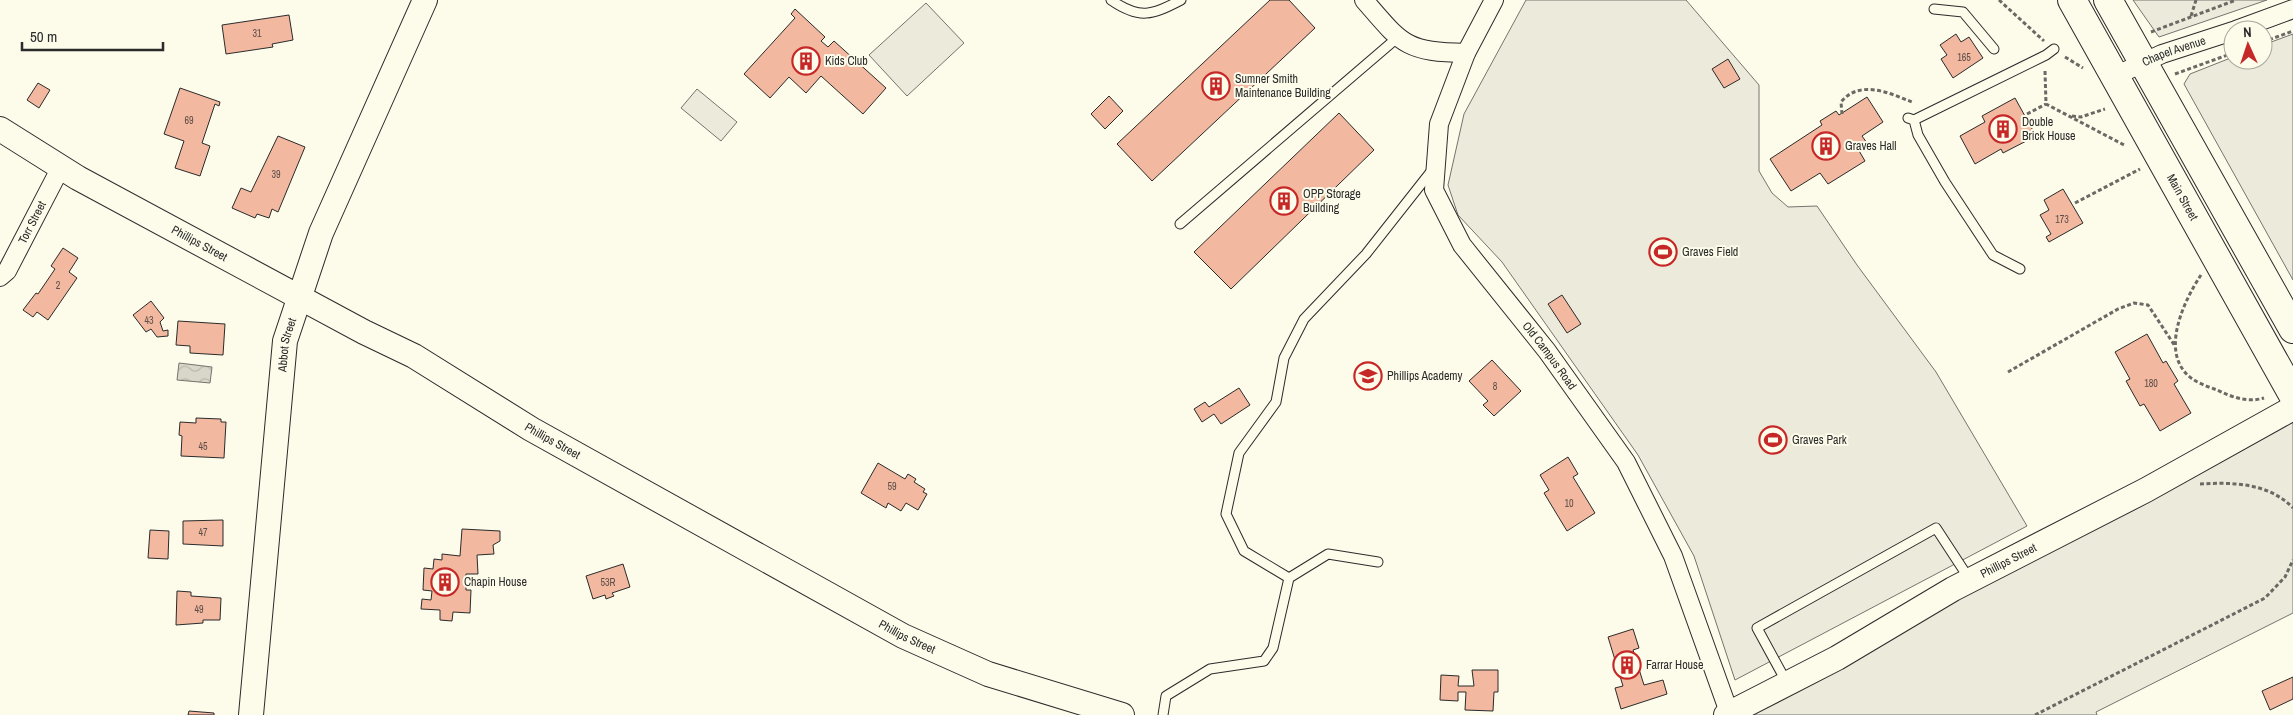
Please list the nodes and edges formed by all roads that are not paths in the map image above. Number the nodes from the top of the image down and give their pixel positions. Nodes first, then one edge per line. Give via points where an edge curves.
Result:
1 (425, 0) edge
2 (1111, 0) edge
3 (1181, 0) edge
4 (1364, 0) edge
5 (1494, 0) edge
6 (2072, 0) edge
7 (2108, 0) edge
8 (1934, 9) dead end
9 (2293, 9) edge
10 (2264, 20) edge
11 (2223, 35) edge
12 (1397, 38) junction
13 (1994, 49) dead end
14 (2054, 49) road end
15 (1466, 53) junction
16 (2143, 61) junction
17 (2115, 76) junction
18 (0, 129) edge
19 (1435, 166) junction
20 (61, 167) junction
21 (1180, 224) dead end
22 (2020, 269) dead end
23 (0, 277) edge
24 (298, 296) junction
25 (2293, 328) edge
26 (2280, 396) edge
27 (2293, 408) edge
28 (1378, 562) dead end
29 (1289, 578) junction
30 (1970, 580) junction
31 (1788, 684) junction
32 (1728, 714) edge
33 (251, 715) edge
34 (1122, 715) edge
35 (1163, 715) edge

1 - 24 street, Abbot Street via 355,153
2 - 3 lane via 1123,9 1155,14
4 - 12 street
5 - 15 street, Old Campus Road
6 - 17 main road, Main Street
7 - 16 main road
8 - 13 lane via 1963,12
9 - 10 street, Chapel Avenue
11 - 16 street, Chapel Avenue
12 - 15 street via 1417,49
12 - 21 lane
14 - 22 lane via 1911,119 1945,182 1994,254
15 - 19 street, Old Campus Road via 1439,124
16 - 17 street, Chapel Avenue
16 - 25 main road
17 - 26 main road, Main Street
18 - 20 street, Phillips Street
19 - 29 lane via 1366,254 1304,319 1284,358 1276,402 1239,453 1226,514 1244,551
19 - 32 street, Old Campus Road via 1434,190 1462,245 1547,351 1626,462 1673,556
20 - 23 street, Torr Street via 7,270
20 - 24 street, Phillips Street
24 - 33 street, Abbot Street via 285,341
24 - 34 street, Phillips Street via 414,356 531,429 904,636 988,674
27 - 30 street, Phillips Street via 2146,490
28 - 29 lane via 1328,554
29 - 35 lane via 1273,648 1264,661 1210,670 1166,696
30 - 31 street, Phillips Street
30 - 31 lane via 1936,528 1757,628
31 - 32 street, Phillips Street

